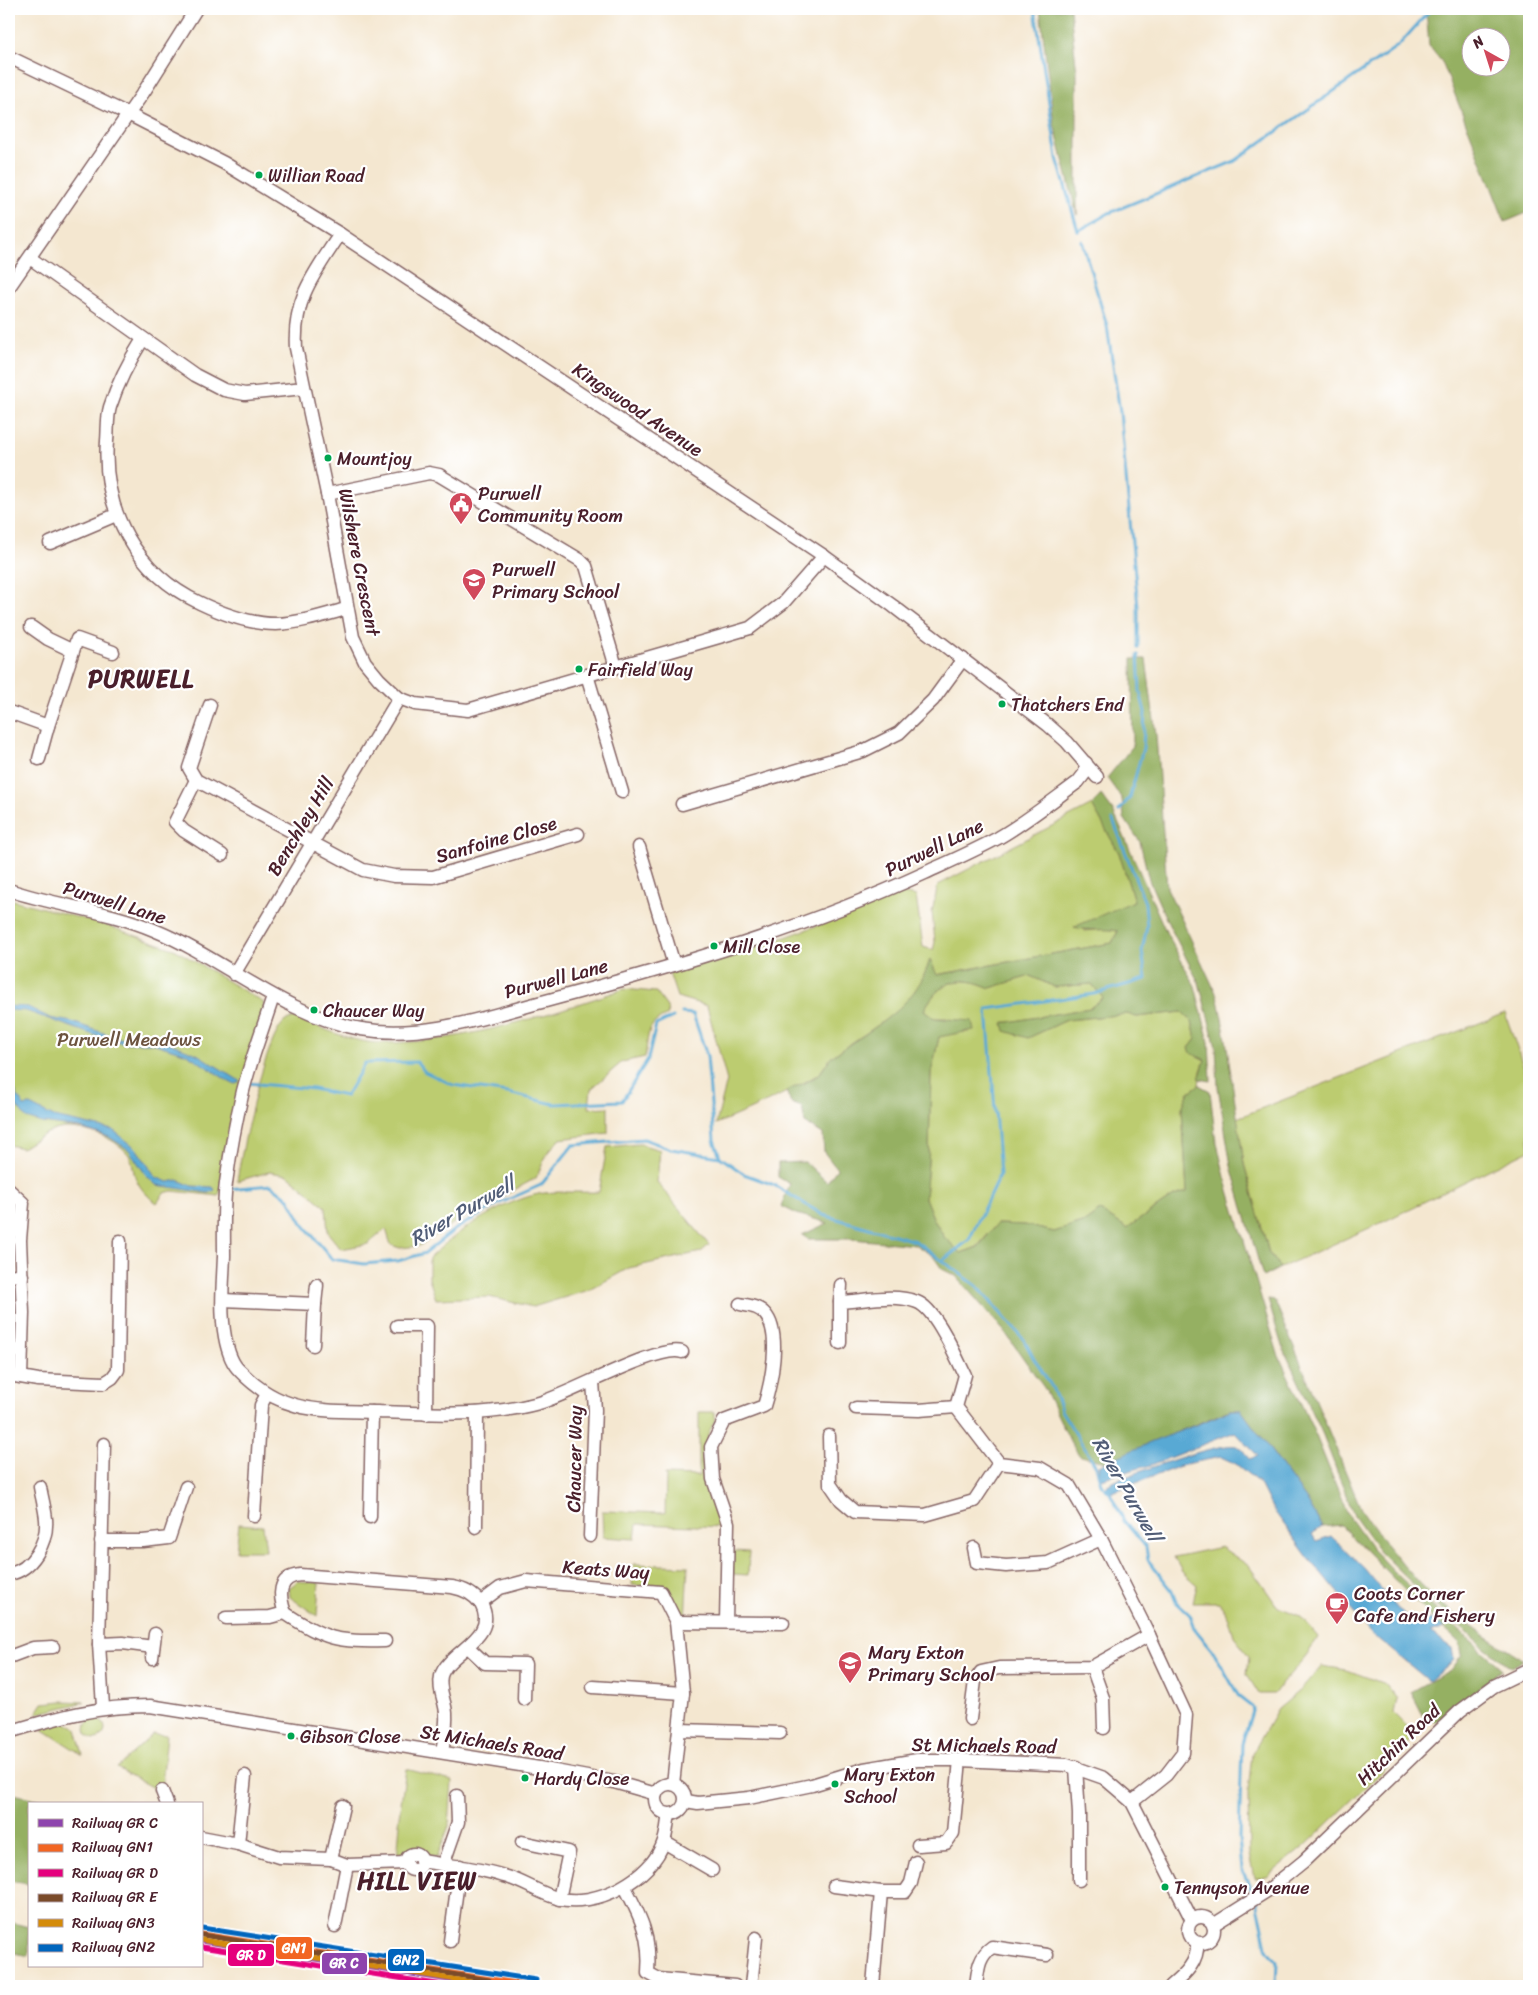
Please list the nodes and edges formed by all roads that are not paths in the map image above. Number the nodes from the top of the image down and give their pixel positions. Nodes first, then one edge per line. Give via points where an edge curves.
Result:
1 (196, 9) edge
2 (9, 57) edge
3 (128, 114) junction
4 (340, 234) junction
5 (30, 258) junction
6 (9, 288) edge
7 (143, 339) junction
8 (304, 388) junction
9 (327, 494) junction
10 (116, 515) junction
11 (50, 543) dead end
12 (824, 556) junction
13 (346, 609) junction
14 (31, 627) dead end
15 (73, 651) junction
16 (113, 652) dead end
17 (962, 659) junction
18 (616, 667) junction
19 (587, 675) junction
20 (399, 698) junction
21 (210, 705) dead end
22 (9, 712) edge
23 (48, 726) junction
24 (39, 759) dead end
25 (1086, 763) junction
26 (1098, 778) dead end
27 (196, 780) junction
28 (622, 792) dead end
29 (682, 804) dead end
30 (578, 834) dead end
31 (311, 843) junction
32 (639, 847) dead end
33 (222, 855) dead end
34 (9, 890) edge
35 (674, 964) junction
36 (234, 974) junction
37 (273, 997) junction
38 (9, 1190) edge
39 (120, 1241) dead end
40 (9, 1275) edge
41 (22, 1276) junction
42 (317, 1285) dead end
43 (841, 1285) dead end
44 (223, 1300) junction
45 (840, 1302) junction
46 (315, 1304) junction
47 (740, 1304) dead end
48 (397, 1326) dead end
49 (840, 1343) dead end
50 (313, 1345) dead end
51 (682, 1352) dead end
52 (15, 1376) edge
53 (593, 1382) junction
54 (268, 1394) junction
55 (956, 1407) junction
56 (856, 1408) dead end
57 (372, 1412) junction
58 (477, 1413) junction
59 (426, 1414) junction
60 (829, 1436) dead end
61 (104, 1444) dead end
62 (999, 1463) junction
63 (186, 1486) dead end
64 (40, 1487) dead end
65 (254, 1516) dead end
66 (370, 1517) dead end
67 (476, 1528) dead end
68 (590, 1536) dead end
69 (1101, 1539) junction
70 (101, 1541) junction
71 (974, 1548) dead end
72 (9, 1574) edge
73 (480, 1603) junction
74 (285, 1613) junction
75 (226, 1618) dead end
76 (676, 1622) junction
77 (726, 1622) junction
78 (783, 1623) dead end
79 (1149, 1635) junction
80 (385, 1642) dead end
81 (99, 1644) junction
82 (154, 1646) dead end
83 (53, 1647) dead end
84 (468, 1647) junction
85 (9, 1657) edge
86 (1092, 1667) junction
87 (1529, 1669) edge
88 (593, 1687) dead end
89 (683, 1693) junction
90 (524, 1699) dead end
91 (103, 1707) junction
92 (970, 1719) dead end
93 (1104, 1728) dead end
94 (680, 1730) junction
95 (10, 1731) edge
96 (780, 1733) dead end
97 (442, 1752) junction
98 (960, 1760) junction
99 (1076, 1767) junction
100 (245, 1776) dead end
101 (673, 1784) junction
102 (162, 1791) dead end
103 (656, 1794) junction
104 (458, 1796) dead end
105 (686, 1801) junction
106 (166, 1802) edge
107 (1132, 1802) junction
108 (343, 1806) dead end
109 (669, 1815) junction
110 (202, 1837) edge
111 (522, 1842) dead end
112 (664, 1842) junction
113 (238, 1844) junction
114 (918, 1845) dead end
115 (331, 1859) junction
116 (916, 1862) dead end
117 (347, 1865) junction
118 (443, 1865) junction
119 (460, 1866) junction
120 (712, 1870) dead end
121 (1079, 1880) dead end
122 (834, 1886) dead end
123 (625, 1887) junction
124 (881, 1892) junction
125 (559, 1899) junction
126 (1192, 1920) junction
127 (1213, 1925) junction
128 (335, 1926) dead end
129 (756, 1938) dead end
130 (450, 1941) dead end
131 (1198, 1943) junction
132 (1047, 1955) dead end
133 (735, 1986) edge
134 (751, 1986) edge
135 (873, 1986) edge
136 (976, 1986) edge
137 (1171, 1986) edge

1 - 3 street
2 - 3 street, Kingswood Avenue
3 - 4 street, Kingswood Avenue via 224,164
3 - 5 street
4 - 8 street, Wilshere Crescent via 304,291 298,311 296,348
4 - 12 street, Kingswood Avenue
5 - 6 street
5 - 7 street
7 - 8 street via 195,375 224,390 245,394
7 - 10 street via 124,370 110,409 106,462 108,488
8 - 9 street, Wilshere Crescent
9 - 13 street, Wilshere Crescent
9 - 18 street via 429,473 439,475 586,566
10 - 11 street
10 - 13 street via 133,546 156,574 182,595 215,611 276,624
12 - 17 street, Kingswood Avenue
12 - 18 street via 783,603 750,628
13 - 20 street, Wilshere Crescent via 352,637 365,662
14 - 15 street
15 - 16 street via 77,639
15 - 23 street
17 - 25 street, Kingswood Avenue via 1054,731
17 - 29 street via 933,700 899,732 885,740 863,751
18 - 19 street
19 - 20 street via 468,710 414,704
19 - 28 street
20 - 31 street, Benchley Hill
21 - 27 street via 189,768
22 - 23 street
23 - 24 street
25 - 26 street, Kingswood Avenue
25 - 35 street, Purwell Lane via 1085,773 1078,782 978,848 886,892 776,934
27 - 31 street, Sanfoine Close
27 - 33 street via 175,822
30 - 31 street, Sanfoine Close via 433,877 394,876 363,870
31 - 36 street, Benchley Hill
32 - 35 street
34 - 36 street, Purwell Lane via 153,929
35 - 37 street, Purwell Lane via 509,1010 416,1031 361,1029 309,1013
36 - 37 street, Purwell Lane
37 - 44 street, Chaucer Way via 243,1092 225,1187
38 - 41 street via 22,1203
39 - 52 street via 118,1370 112,1378 104,1383
40 - 41 street
41 - 52 street via 23,1313
42 - 46 street
43 - 45 street
44 - 46 street
44 - 54 street, Chaucer Way via 230,1356 239,1371
45 - 49 street
45 - 55 street via 901,1298 919,1302 932,1314 965,1375
46 - 50 street
47 - 77 street via 756,1307 771,1324 773,1357 771,1384 764,1406 724,1421 711,1448 714,1479 728,1523
48 - 59 street via 427,1326
51 - 53 street, Chaucer Way via 677,1350 649,1356
53 - 58 street, Chaucer Way via 538,1403
53 - 68 street, Chaucer Way via 595,1410
54 - 57 street, Chaucer Way via 303,1409
54 - 65 street via 260,1405
55 - 56 street via 919,1410
55 - 62 street
57 - 59 street, Chaucer Way
57 - 66 street
58 - 59 street, Chaucer Way
58 - 67 street
60 - 62 street via 830,1484 855,1512 925,1515 974,1501
61 - 70 street
62 - 69 street via 1040,1468 1069,1486
63 - 70 street via 171,1544
64 - 72 street via 46,1519 45,1534 30,1564
69 - 71 street via 1048,1563 1023,1565 977,1563
69 - 79 street
70 - 81 street
73 - 74 street via 472,1594 459,1588 300,1575 289,1578 282,1586 281,1601
73 - 76 street, Keats Way via 500,1588 526,1581 634,1588 661,1592
73 - 84 street via 483,1624 477,1639
74 - 75 street via 270,1617
74 - 80 street via 324,1637
76 - 77 street
76 - 89 street, Keats Way
77 - 78 street
79 - 86 street
79 - 107 street via 1186,1715 1182,1753 1166,1774
81 - 82 street
81 - 91 street
83 - 85 street via 28,1650
84 - 90 street via 485,1663 524,1664
84 - 97 street via 448,1664 440,1678 446,1722
86 - 92 street via 998,1668 981,1672 975,1681
86 - 93 street via 1103,1698
87 - 127 street, Hitchin Road via 1494,1686 1460,1711 1304,1861 1260,1896
88 - 89 street
89 - 94 street, Keats Way
91 - 95 street, St Michaels Road via 54,1717
91 - 97 street, St Michaels Road via 150,1706
94 - 96 street
94 - 101 street, Keats Way
97 - 103 street, St Michaels Road via 581,1776
98 - 99 street, St Michaels Road
98 - 105 street, St Michaels Road via 903,1762 749,1798 698,1803
98 - 114 street via 953,1833 946,1843
99 - 107 street, St Michaels Road via 1104,1778
99 - 121 street, St Michaels Road
100 - 113 street
101 - 103 street via 660,1787
101 - 105 street via 682,1788
102 - 106 street
103 - 109 street via 657,1808
104 - 118 street via 458,1822
105 - 109 street via 678,1813
107 - 126 street, St Michaels Road
108 - 115 street
109 - 112 street
110 - 113 street
111 - 125 street via 569,1852
112 - 120 street
112 - 123 street via 656,1857
113 - 115 street via 279,1857
115 - 117 street
116 - 124 street via 911,1883 905,1892
117 - 118 street via 406,1863 414,1870 421,1861
117 - 128 street
118 - 119 street
119 - 125 street via 505,1876
119 - 130 street
122 - 124 street
123 - 125 street via 605,1896
123 - 133 street via 644,1924 650,1954 648,1973 660,1979
124 - 135 street
126 - 127 street via 1206,1918
126 - 131 street via 1187,1932 1191,1940
127 - 131 street via 1212,1938 1206,1943
129 - 134 street
131 - 137 street via 1198,1952 1190,1967
132 - 136 street via 992,1947 984,1952 980,1961

